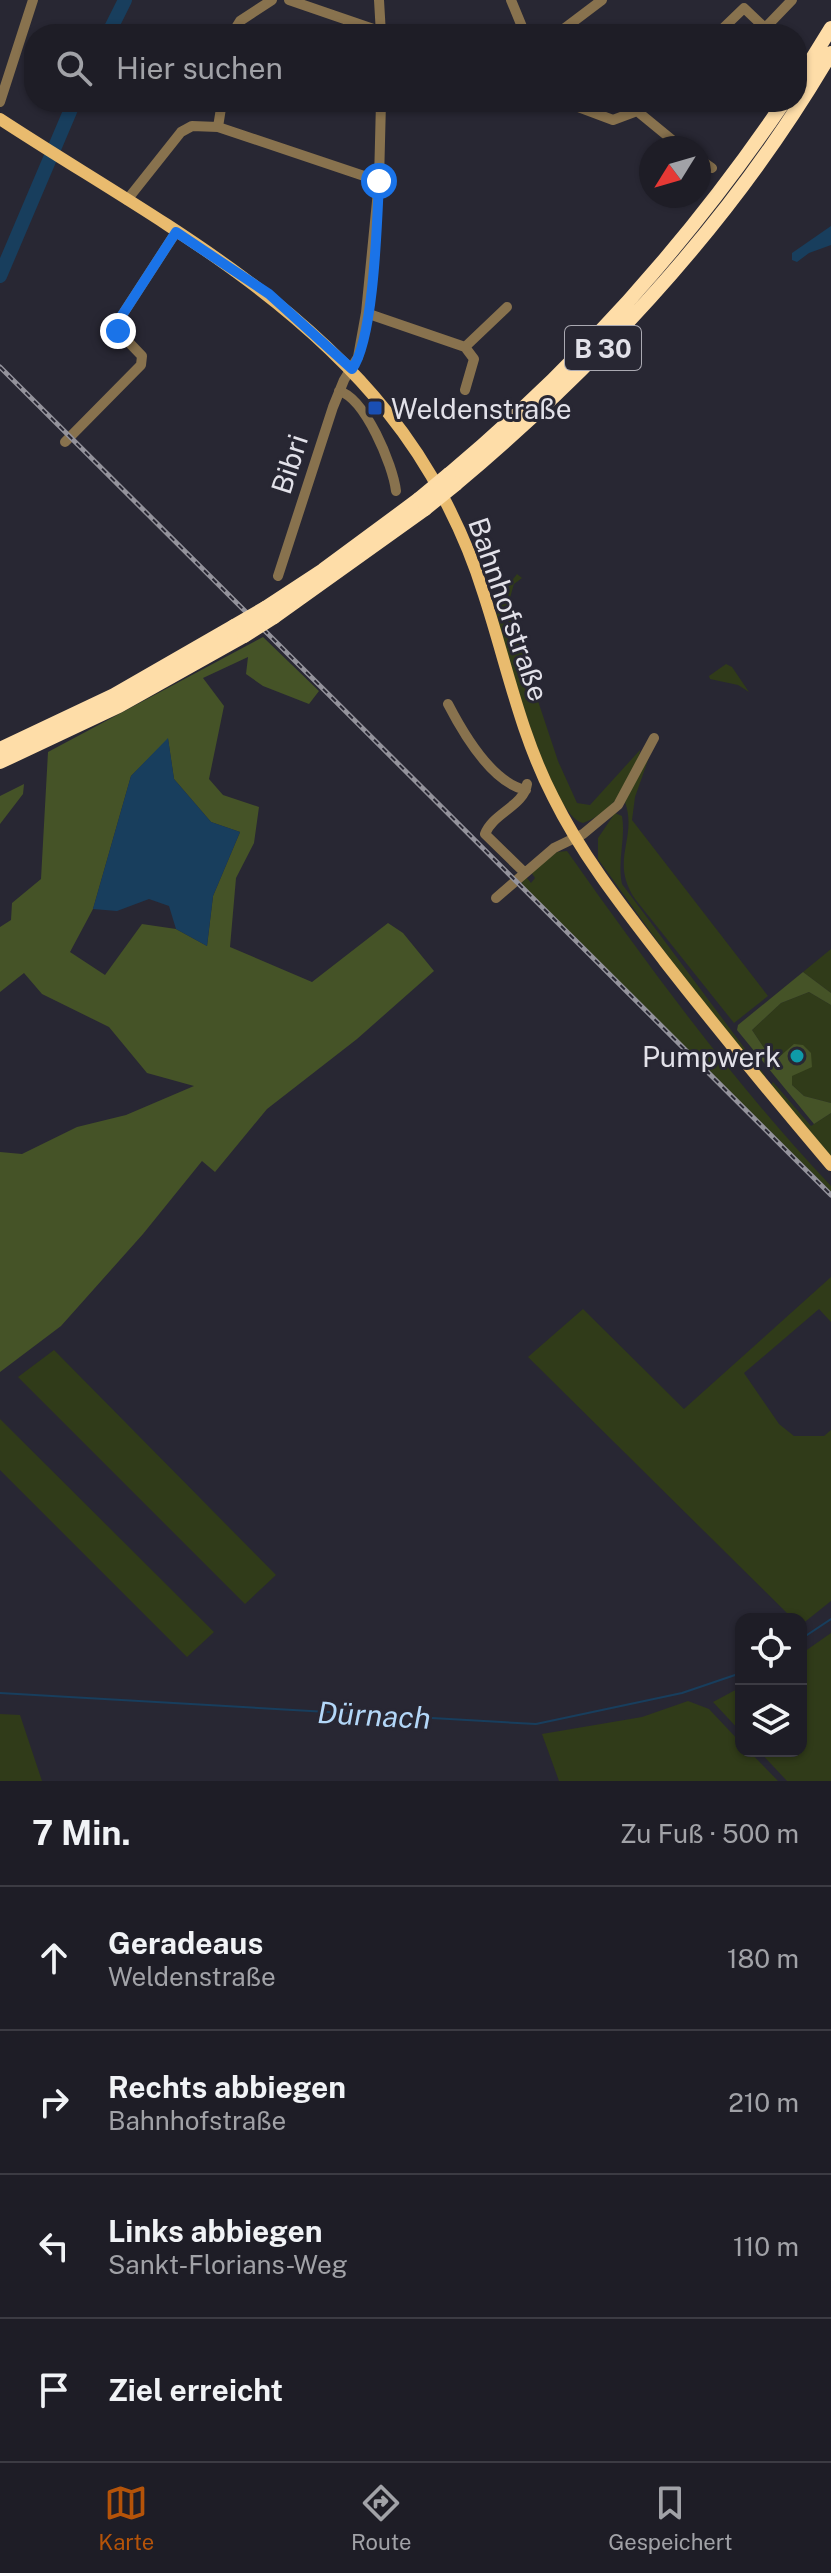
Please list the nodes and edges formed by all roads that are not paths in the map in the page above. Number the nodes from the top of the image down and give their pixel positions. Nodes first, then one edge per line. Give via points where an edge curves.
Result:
1 (33, 0) edge
2 (272, 0) edge
3 (289, 0) edge
4 (379, 0) edge
5 (511, 0) edge
6 (602, 0) edge
7 (792, 0) edge
8 (740, 4) edge
9 (25, 24) edge
10 (238, 24) edge
11 (357, 24) edge
12 (382, 24) edge
13 (521, 24) edge
14 (570, 24) edge
15 (725, 24) edge
16 (761, 24) edge
17 (769, 24) edge
18 (24, 28) edge
19 (831, 28) edge
20 (831, 53) edge
21 (807, 67) edge
22 (807, 86) edge
23 (0, 102) edge
24 (220, 112) edge
25 (381, 112) edge
26 (592, 112) edge
27 (634, 112) edge
28 (638, 112) edge
29 (778, 112) edge
30 (788, 112) edge
31 (0, 119) edge
32 (218, 127) junction
33 (667, 136) edge
34 (744, 171) junction
35 (379, 181) junction
36 (127, 200) junction
37 (176, 232) junction
38 (507, 307) dead end
39 (366, 313) junction
40 (465, 347) junction
41 (352, 369) junction
42 (465, 390) dead end
43 (339, 391) junction
44 (65, 442) dead end
45 (396, 491) dead end
46 (278, 576) dead end
47 (239, 631) junction
48 (448, 704) dead end
49 (654, 738) dead end
50 (0, 749) edge
51 (0, 762) edge
52 (576, 837) junction
53 (525, 873) junction
54 (496, 898) dead end
55 (831, 1165) edge

1 - 9 street
2 - 10 street
3 - 11 street
4 - 12 street
5 - 13 street
6 - 14 street
7 - 17 street
8 - 15 street
8 - 16 street
18 - 23 street
19 - 21 highway
20 - 22 highway, B 30
24 - 32 street
25 - 35 street
26 - 27 street via 613,120
28 - 33 street
29 - 34 highway, B 30
30 - 34 highway, B 30
31 - 36 main road, Bahnhofstraße
32 - 35 street
32 - 36 street via 186,127
34 - 47 highway, B 30, bridge via 622,328 545,405 422,504
35 - 39 street
36 - 37 main road, Bahnhofstraße
37 - 41 main road, Bahnhofstraße via 269,294
37 - 44 street via 117,323 118,331 139,352 141,365
38 - 40 street
39 - 40 street
39 - 41 street
40 - 42 street via 474,359
41 - 43 street, Bibri
41 - 52 main road, Bahnhofstraße via 408,440 462,535 526,736
43 - 45 street via 354,400 368,422 394,472
43 - 46 street, Bibri
47 - 50 highway, B 30
47 - 51 highway, B 30 via 119,706
48 - 53 street via 494,769 514,787 526,787 490,822 485,834
49 - 52 street via 618,805
52 - 53 street
52 - 55 main road, Bahnhofstraße via 632,919
53 - 54 street

